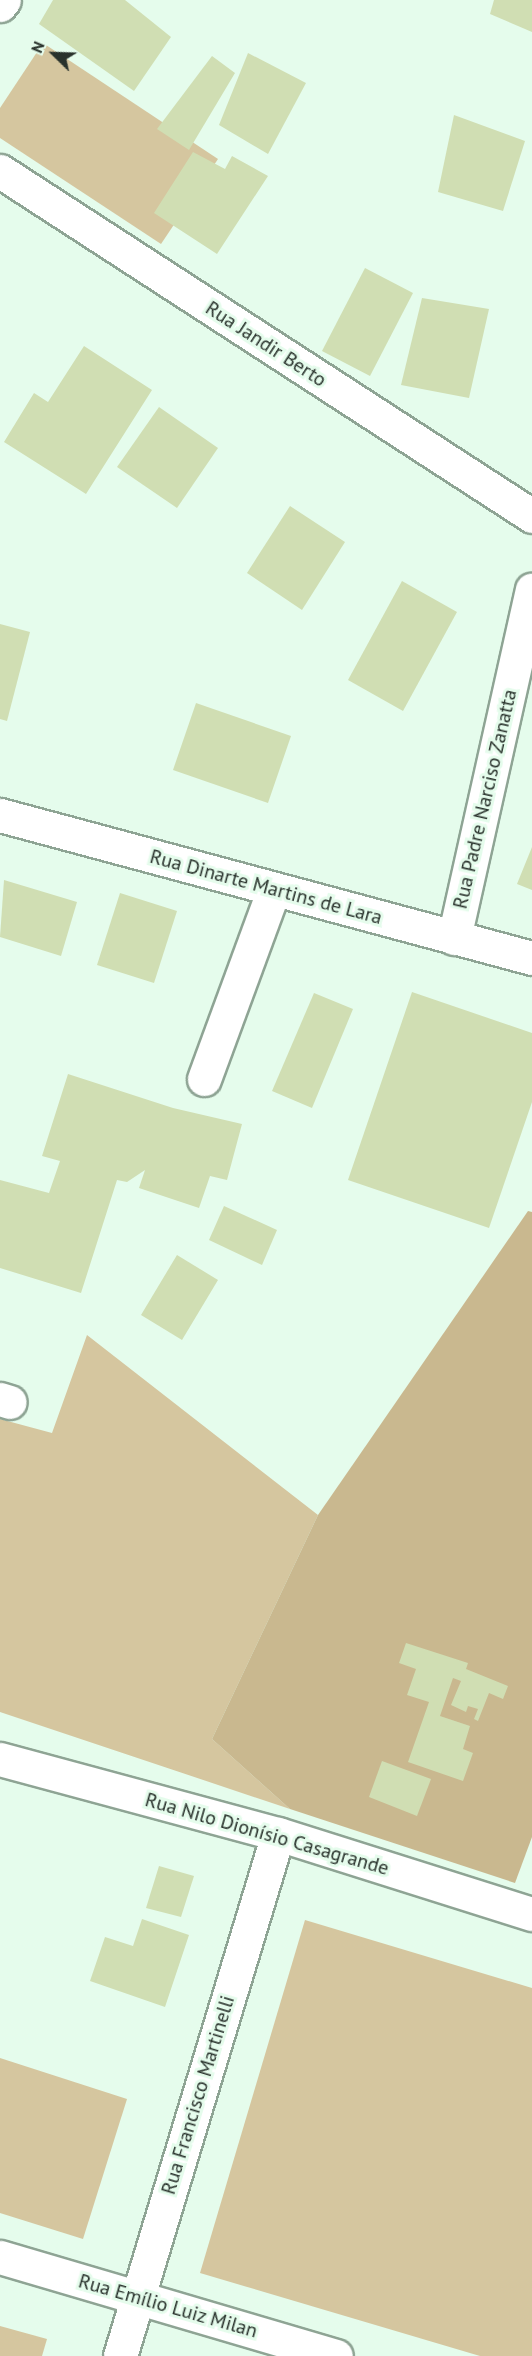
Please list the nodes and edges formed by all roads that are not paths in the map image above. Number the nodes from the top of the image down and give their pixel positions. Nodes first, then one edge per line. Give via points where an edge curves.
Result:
1 (4, 0) edge
2 (0, 5) edge
3 (0, 171) edge
4 (532, 516) edge
5 (532, 590) edge
6 (0, 815) edge
7 (274, 889) junction
8 (454, 938) junction
9 (532, 958) edge
10 (204, 1079) dead end
11 (0, 1760) edge
12 (278, 1834) junction
13 (532, 1914) edge
14 (0, 2257) edge
15 (137, 2297) junction
16 (120, 2356) edge
17 (336, 2356) edge

1 - 2 street
3 - 4 street, Rua Jandir Berto
5 - 8 street, Rua Padre Narciso Zanatta
6 - 7 street, Rua Dinarte Martins de Lara
7 - 8 street, Rua Dinarte Martins de Lara
7 - 10 street
8 - 9 street, Rua Dinarte Martins de Lara
11 - 12 street, Rua Nilo Dionísio Casagrande
12 - 13 street, Rua Nilo Dionísio Casagrande
12 - 15 street, Rua Francisco Martinelli
14 - 15 street, Rua Emílio Luiz Milan
15 - 16 street, Rua Francisco Martinelli
15 - 17 street, Rua Emílio Luiz Milan

